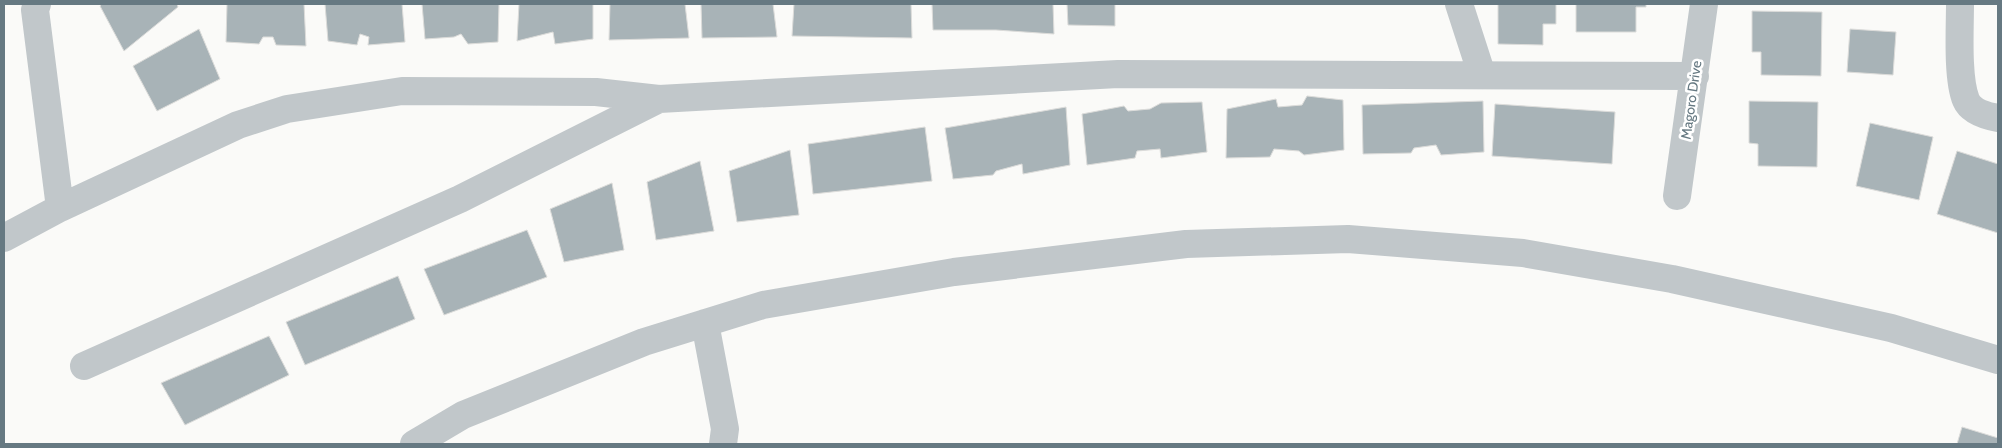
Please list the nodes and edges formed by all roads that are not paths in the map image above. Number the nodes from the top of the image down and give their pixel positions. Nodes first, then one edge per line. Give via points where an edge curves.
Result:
1 (37, 4) edge
2 (1459, 4) edge
3 (1704, 4) edge
4 (1960, 4) edge
5 (1482, 75) junction
6 (1695, 76) junction
7 (659, 99) junction
8 (1998, 118) edge
9 (1677, 196) dead end
10 (60, 208) junction
11 (4, 238) edge
12 (705, 323) junction
13 (1998, 360) edge
14 (84, 366) dead end
15 (414, 444) edge
16 (723, 444) edge

1 - 10 street via 35,10
2 - 5 street
3 - 6 street, Magoro Drive
4 - 8 street via 1960,71 1966,101 1982,114
5 - 6 street
5 - 7 street via 1118,74
6 - 9 street, Magoro Drive
7 - 10 street via 596,92 402,91 307,105 238,125
7 - 14 street via 460,199
10 - 11 street
12 - 13 street via 763,305 954,272 1186,244 1348,239 1523,254 1672,279 1891,328
12 - 15 street via 644,342 463,415
12 - 16 street via 725,429

